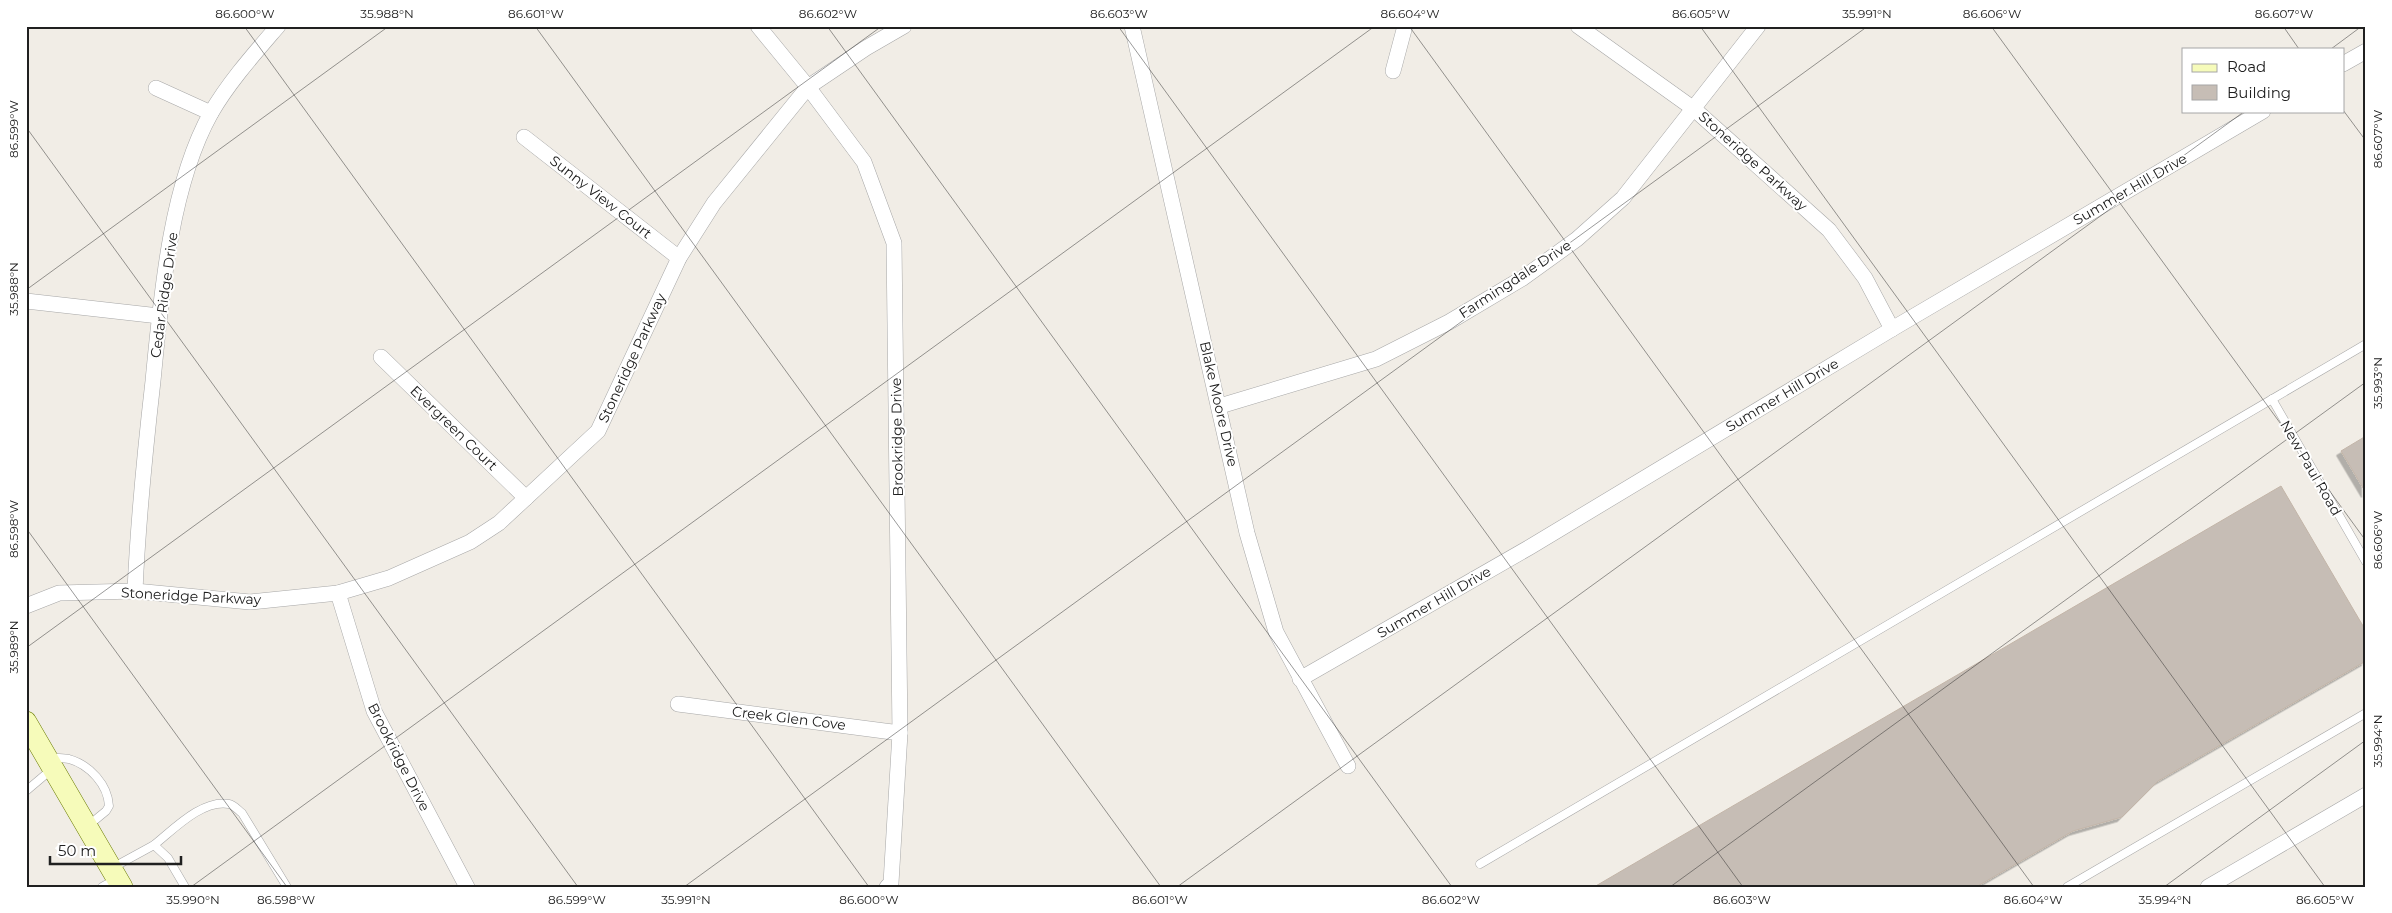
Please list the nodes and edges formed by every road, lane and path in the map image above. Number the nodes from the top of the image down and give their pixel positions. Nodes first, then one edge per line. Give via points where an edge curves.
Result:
1 (278, 26) edge
2 (758, 26) edge
3 (904, 26) edge
4 (1132, 26) edge
5 (1405, 26) edge
6 (1578, 26) edge
7 (1758, 26) edge
8 (2366, 51) edge
9 (2344, 63) edge
10 (1393, 70) dead end
11 (808, 87) junction
12 (156, 88) dead end
13 (1694, 109) junction
14 (2261, 112) edge
15 (211, 113) junction
16 (524, 137) dead end
17 (679, 258) junction
18 (26, 301) edge
19 (159, 316) junction
20 (1892, 329) junction
21 (2366, 344) edge
22 (381, 357) dead end
23 (2272, 400) junction
24 (1220, 406) junction
25 (526, 498) junction
26 (2366, 562) edge
27 (135, 591) junction
28 (338, 593) junction
29 (26, 606) edge
30 (1300, 679) junction
31 (678, 704) dead end
32 (2366, 713) edge
33 (26, 722) edge
34 (900, 733) junction
35 (50, 762) junction
36 (1348, 766) dead end
37 (26, 791) edge
38 (2366, 795) edge
39 (87, 826) junction
40 (154, 845) junction
41 (1480, 864) dead end
42 (113, 880) edge
43 (891, 885) edge
44 (185, 887) edge
45 (287, 887) edge
46 (467, 887) edge
47 (2067, 887) edge
48 (2208, 887) edge

1 - 15 street, Cedar Ridge Drive via 247,62
2 - 11 street, Brookridge Drive
3 - 11 street, Stoneridge Parkway
4 - 24 street, Blake Moore Drive
5 - 10 street
6 - 13 street, Stoneridge Parkway
7 - 13 street, Farmingdale Drive
8 - 9 street
11 - 17 street, Stoneridge Parkway via 714,202
11 - 34 street, Brookridge Drive via 864,162 894,243
12 - 15 street
13 - 20 street, Stoneridge Parkway via 1829,230 1865,278
13 - 24 street, Farmingdale Drive via 1623,198 1576,240 1523,278 1449,322 1376,359
14 - 20 street, Summer Hill Drive
15 - 19 street, Cedar Ridge Drive via 179,194
16 - 17 street, Sunny View Court
17 - 25 street, Stoneridge Parkway via 598,431
18 - 19 street
19 - 27 street, Cedar Ridge Drive via 138,520
20 - 30 street, Summer Hill Drive via 1530,547
21 - 23 lane
22 - 25 street, Evergreen Court
23 - 26 lane, New Paul Road
23 - 41 lane
24 - 30 street, Blake Moore Drive via 1247,534 1276,632
25 - 28 street, Stoneridge Parkway via 499,523 470,542 389,578
27 - 28 street, Stoneridge Parkway via 250,602
27 - 29 street, Stoneridge Parkway via 59,593
28 - 46 street, Brookridge Drive via 374,711
30 - 36 street, Blake Moore Drive
31 - 34 street, Creek Glen Cove
32 - 47 lane
33 - 35 main road
34 - 43 street, Brookridge Drive
35 - 37 lane
35 - 39 main road
35 - 39 lane via 70,760 79,764 105,788 109,806
38 - 48 street
39 - 42 main road
40 - 42 lane
40 - 44 lane via 168,858
40 - 45 lane via 198,812 218,804 232,805 242,813

